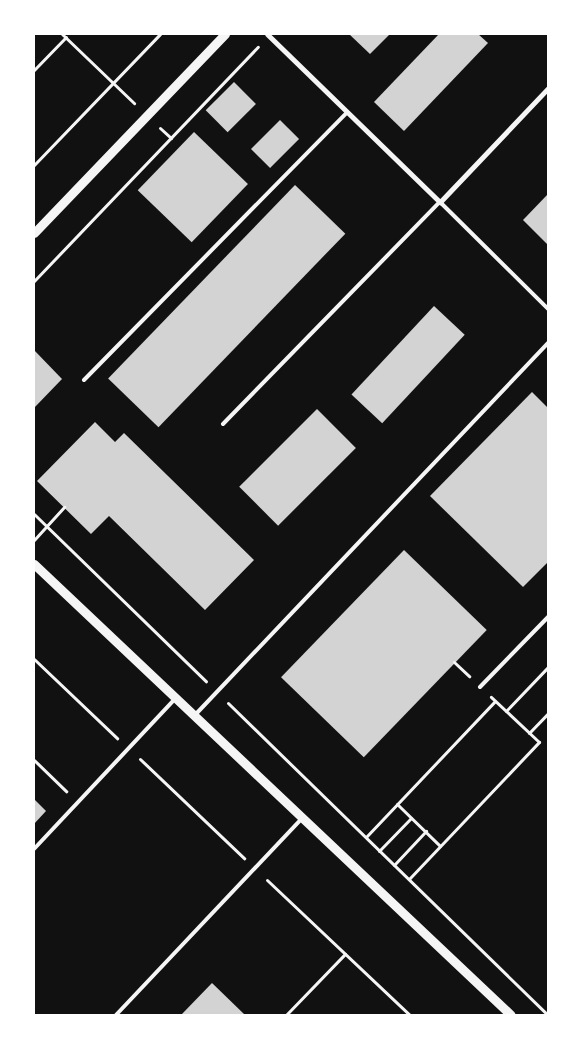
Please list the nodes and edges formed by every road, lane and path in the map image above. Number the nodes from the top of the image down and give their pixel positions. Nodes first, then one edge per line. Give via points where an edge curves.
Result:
1 (160, 34) edge
2 (225, 34) edge
3 (64, 35) edge
4 (268, 35) edge
5 (34, 70) edge
6 (113, 83) junction
7 (548, 88) edge
8 (347, 112) junction
9 (147, 115) junction
10 (171, 138) junction
11 (34, 165) edge
12 (440, 202) junction
13 (34, 233) edge
14 (34, 281) edge
15 (548, 309) edge
16 (548, 343) edge
17 (84, 380) dead end
18 (223, 424) dead end
19 (64, 508) dead end
20 (34, 514) edge
21 (46, 526) junction
22 (34, 540) edge
23 (34, 564) edge
24 (548, 617) edge
25 (34, 659) edge
26 (454, 662) dead end
27 (548, 667) edge
28 (480, 687) junction
29 (216, 692) junction
30 (176, 698) junction
31 (495, 701) junction
32 (506, 712) junction
33 (548, 713) edge
34 (194, 715) junction
35 (529, 733) junction
36 (128, 748) junction
37 (34, 760) edge
38 (78, 802) junction
39 (397, 804) junction
40 (302, 818) junction
41 (411, 818) junction
42 (426, 831) junction
43 (366, 838) junction
44 (440, 846) junction
45 (34, 849) edge
46 (380, 851) junction
47 (394, 865) junction
48 (255, 869) junction
49 (409, 879) junction
50 (345, 954) junction
51 (116, 1015) edge
52 (286, 1015) edge
53 (410, 1015) edge
54 (511, 1015) edge
55 (548, 1015) edge

1 - 6 path
2 - 9 street
3 - 5 path
3 - 6 path
4 - 8 street
4 - 10 path
6 - 9 path
6 - 11 path
7 - 12 street
8 - 12 street
8 - 17 lane
9 - 10 path
9 - 13 street
10 - 14 path
12 - 15 lane
12 - 18 lane
16 - 29 lane
19 - 21 path
20 - 21 path
21 - 22 path
21 - 29 path
23 - 30 street
24 - 28 lane
25 - 36 path
26 - 28 path
27 - 32 path
28 - 31 path
29 - 34 lane
29 - 43 path
30 - 34 street
30 - 36 lane
31 - 32 path
31 - 39 path
32 - 35 path
33 - 35 path
34 - 40 street
35 - 44 path via 539,742
36 - 38 lane
36 - 48 path
37 - 38 path
38 - 45 lane
39 - 41 path
39 - 43 path
40 - 48 lane
40 - 54 street
41 - 42 path
41 - 46 path
42 - 44 path
42 - 47 path
43 - 46 path
44 - 49 path
46 - 47 path
47 - 49 path
48 - 50 path
48 - 51 lane
49 - 55 path
50 - 52 path
50 - 53 path

